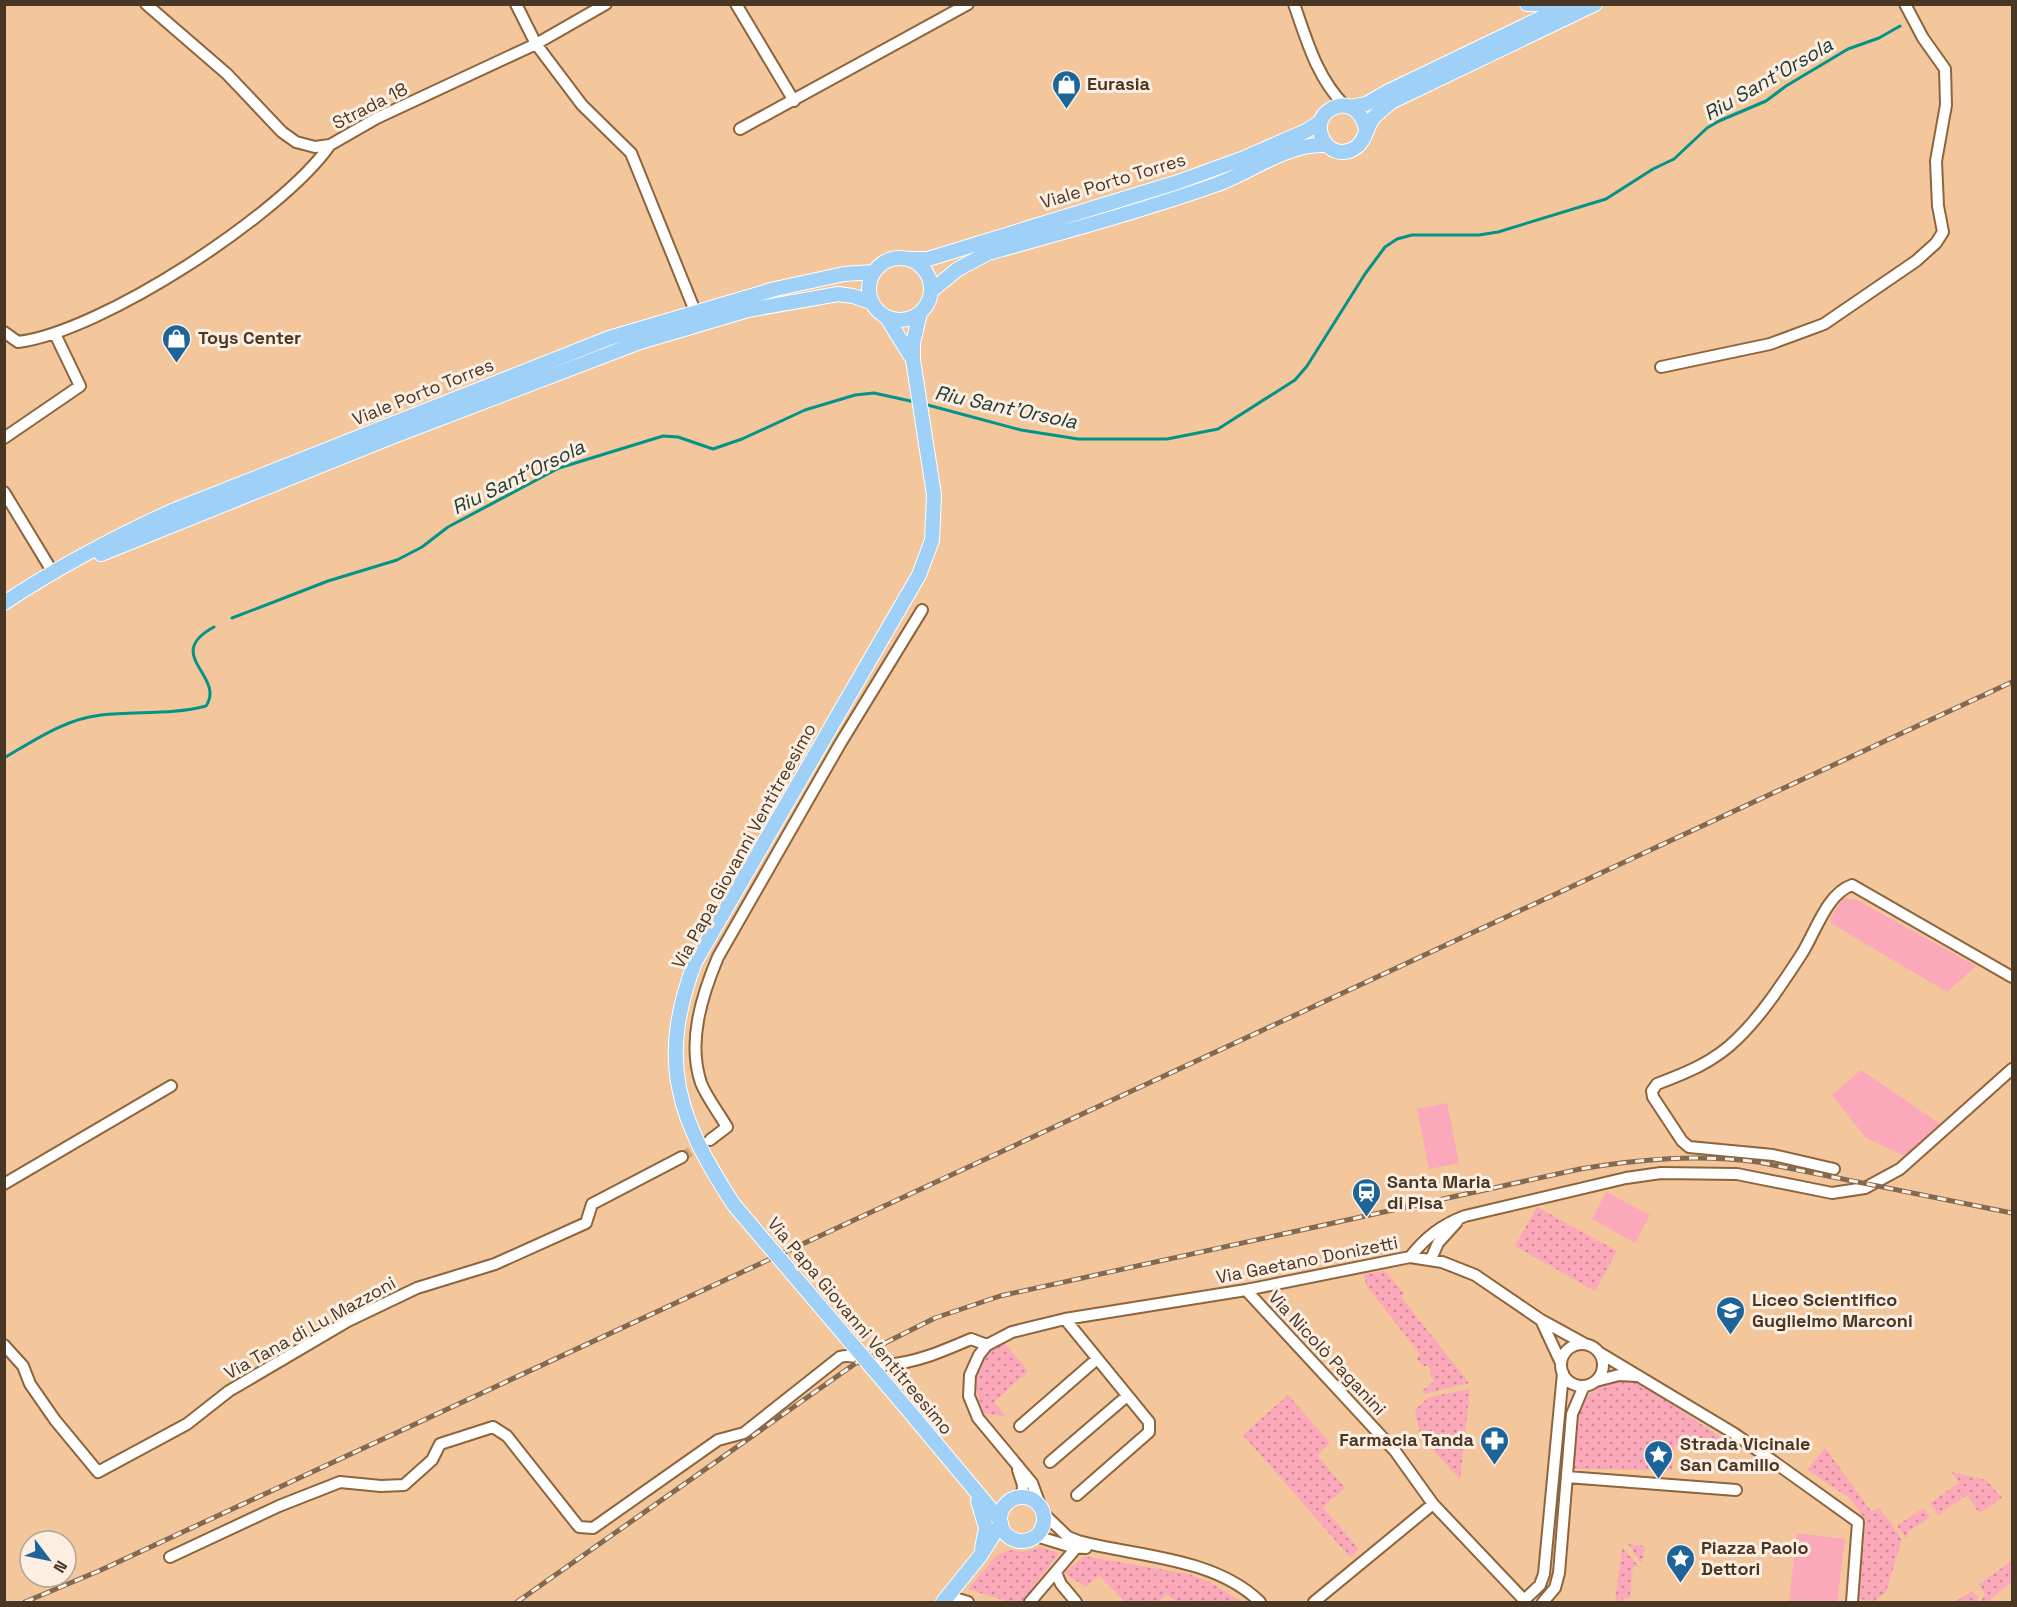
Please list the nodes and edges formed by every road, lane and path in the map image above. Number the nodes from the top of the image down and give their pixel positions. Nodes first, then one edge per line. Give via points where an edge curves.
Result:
1 (146, 4) edge
2 (516, 4) edge
3 (606, 4) edge
4 (735, 4) edge
5 (968, 4) edge
6 (1294, 4) edge
7 (1527, 4) edge
8 (1546, 4) edge
9 (1570, 4) edge
10 (1595, 4) edge
11 (1905, 4) edge
12 (536, 44) junction
13 (1325, 83) junction
14 (794, 101) junction
15 (1348, 106) junction
16 (1329, 110) junction
17 (1320, 122) junction
18 (740, 129) dead end
19 (1366, 131) junction
20 (330, 145) junction
21 (1325, 145) junction
22 (911, 260) junction
23 (873, 272) junction
24 (931, 291) junction
25 (871, 302) junction
26 (694, 311) junction
27 (920, 313) junction
28 (887, 318) junction
29 (4, 333) edge
30 (55, 334) junction
31 (913, 360) junction
32 (1661, 367) dead end
33 (4, 438) edge
34 (4, 492) edge
35 (52, 571) junction
36 (5, 603) edge
37 (922, 610) dead end
38 (829, 731) junction
39 (840, 744) junction
40 (2013, 977) edge
41 (2013, 1069) edge
42 (171, 1086) dead end
43 (710, 1140) tunnel mouth
44 (682, 1157) tunnel mouth
45 (1834, 1168) dead end
46 (4, 1184) edge
47 (1464, 1216) junction
48 (1410, 1257) junction
49 (1431, 1259) junction
50 (1246, 1290) junction
51 (1065, 1319) junction
52 (1541, 1320) junction
53 (1583, 1343) junction
54 (4, 1345) edge
55 (987, 1345) junction
56 (1600, 1353) junction
57 (1097, 1359) junction
58 (1562, 1368) junction
59 (1639, 1377) junction
60 (1596, 1381) junction
61 (1584, 1386) junction
62 (1127, 1396) junction
63 (1020, 1426) dead end
64 (1050, 1462) dead end
65 (1016, 1464) junction
66 (1567, 1477) junction
67 (974, 1490) junction
68 (1736, 1490) dead end
69 (1077, 1495) dead end
70 (1017, 1498) junction
71 (1433, 1504) junction
72 (1042, 1510) junction
73 (1000, 1521) junction
74 (1036, 1536) junction
75 (1012, 1538) junction
76 (1076, 1548) junction
77 (1110, 1550) junction
78 (980, 1556) junction
79 (170, 1557) dead end
80 (1056, 1573) junction
81 (945, 1599) edge
82 (968, 1602) edge
83 (1030, 1602) edge
84 (1076, 1602) edge
85 (1260, 1602) edge
86 (1314, 1602) edge
87 (1524, 1602) edge
88 (1543, 1602) edge
89 (1852, 1602) edge

1 - 20 street, Strada 18 via 227,74 282,132 296,142 315,147
2 - 12 street
3 - 12 street, Strada 18
4 - 14 street
5 - 14 street
6 - 13 street
7 - 8 main road
9 - 15 main road via 1366,104
10 - 19 main road via 1391,102 1373,118
11 - 32 street via 1945,69 1946,105 1936,160 1943,232 1936,243 1824,324 1770,344
12 - 20 street, Strada 18 via 377,118
12 - 26 street via 582,105 631,153
13 - 15 street
13 - 16 street
14 - 18 street
15 - 16 main road
15 - 19 main road via 1359,112
16 - 17 main road
17 - 21 main road
17 - 22 main road, Viale Porto Torres via 1255,153 1178,182 928,259
19 - 21 main road via 1358,147 1350,151 1341,152
20 - 30 street via 319,161 279,198 230,236 109,312
21 - 24 main road, Viale Porto Torres via 1312,144 1217,184 988,254 958,269
22 - 23 main road via 890,259
22 - 24 main road via 922,267
23 - 25 main road via 868,292
23 - 26 main road, Viale Porto Torres via 813,280
24 - 27 main road
25 - 28 main road
25 - 36 main road, Viale Porto Torres via 853,296 826,296 748,310 640,342 215,506 105,552
26 - 35 main road, Viale Porto Torres via 609,338 176,510
27 - 28 main road via 898,320
27 - 31 main road, Via Papa Giovanni Ventitreesimo via 912,343
28 - 31 main road, Via Papa Giovanni Ventitreesimo
29 - 30 street via 18,342
30 - 33 street via 80,387
31 - 38 main road, Via Papa Giovanni Ventitreesimo via 934,495 932,540 919,575
34 - 35 street
35 - 36 main road, Viale Porto Torres
37 - 39 street
38 - 39 street
38 - 67 main road, Via Papa Giovanni Ventitreesimo, bridge via 695,962 683,996 675,1071 685,1114 703,1156 735,1205
39 - 43 street via 718,957 703,992 697,1059 702,1083 727,1127
40 - 45 street via 1852,885 1843,888 1832,901 1780,985 1736,1041 1711,1060 1653,1089 1653,1097 1689,1147 1773,1155
41 - 47 street via 1900,1169 1853,1191 1832,1193 1737,1174 1661,1173
42 - 46 street
44 - 54 street, Via Tana di Lu Mazzoni via 592,1204 586,1222 495,1264 417,1288 348,1321 229,1391 187,1424 98,1473 55,1420 30,1384 23,1366
47 - 48 street via 1442,1226
47 - 49 street via 1438,1243
48 - 49 street, Via Gaetano Donizetti
48 - 50 street, Via Gaetano Donizetti
49 - 52 street, Via Gaetano Donizetti via 1475,1275
50 - 51 street, Via Gaetano Donizetti
50 - 71 street, Via Nicolò Paganini via 1395,1451
51 - 55 street, Via Gaetano Donizetti via 1012,1332
51 - 57 street
52 - 53 street, Via Gaetano Donizetti
52 - 58 street
53 - 56 street, Via Gaetano Donizetti
53 - 58 street via 1571,1347
55 - 65 street via 970,1375 969,1396 972,1408
55 - 79 street via 971,1340 933,1356 885,1365 849,1355 840,1358 744,1433 718,1440 593,1528 579,1527 567,1515 507,1436 494,1427 440,1444 432,1460 404,1485 340,1482
56 - 59 street, Via Gaetano Donizetti
56 - 60 street via 1602,1373
57 - 62 street
57 - 63 street
58 - 61 street via 1571,1383
58 - 87 street via 1544,1574 1540,1585
59 - 60 street via 1619,1375
59 - 89 street, Via Gaetano Donizetti via 1735,1434 1858,1522
60 - 61 street
61 - 66 street via 1572,1414
62 - 64 street
62 - 69 street via 1149,1422 1149,1432
65 - 70 street via 1023,1485
65 - 72 street via 1034,1487
66 - 68 street
66 - 88 street via 1560,1573 1555,1588
67 - 70 main road via 998,1499
67 - 73 main road, Via Papa Giovanni Ventitreesimo
67 - 78 main road via 986,1528
70 - 72 main road
70 - 73 main road via 1001,1512
71 - 86 street
71 - 87 street, Via Nicolò Paganini
72 - 74 main road via 1043,1526
72 - 77 street via 1068,1537
73 - 75 main road
73 - 78 main road
74 - 75 main road via 1024,1541
74 - 76 street
75 - 78 main road
76 - 77 street
76 - 80 street
77 - 85 street via 1217,1573
78 - 81 main road
80 - 83 street
80 - 84 street
81 - 82 street

